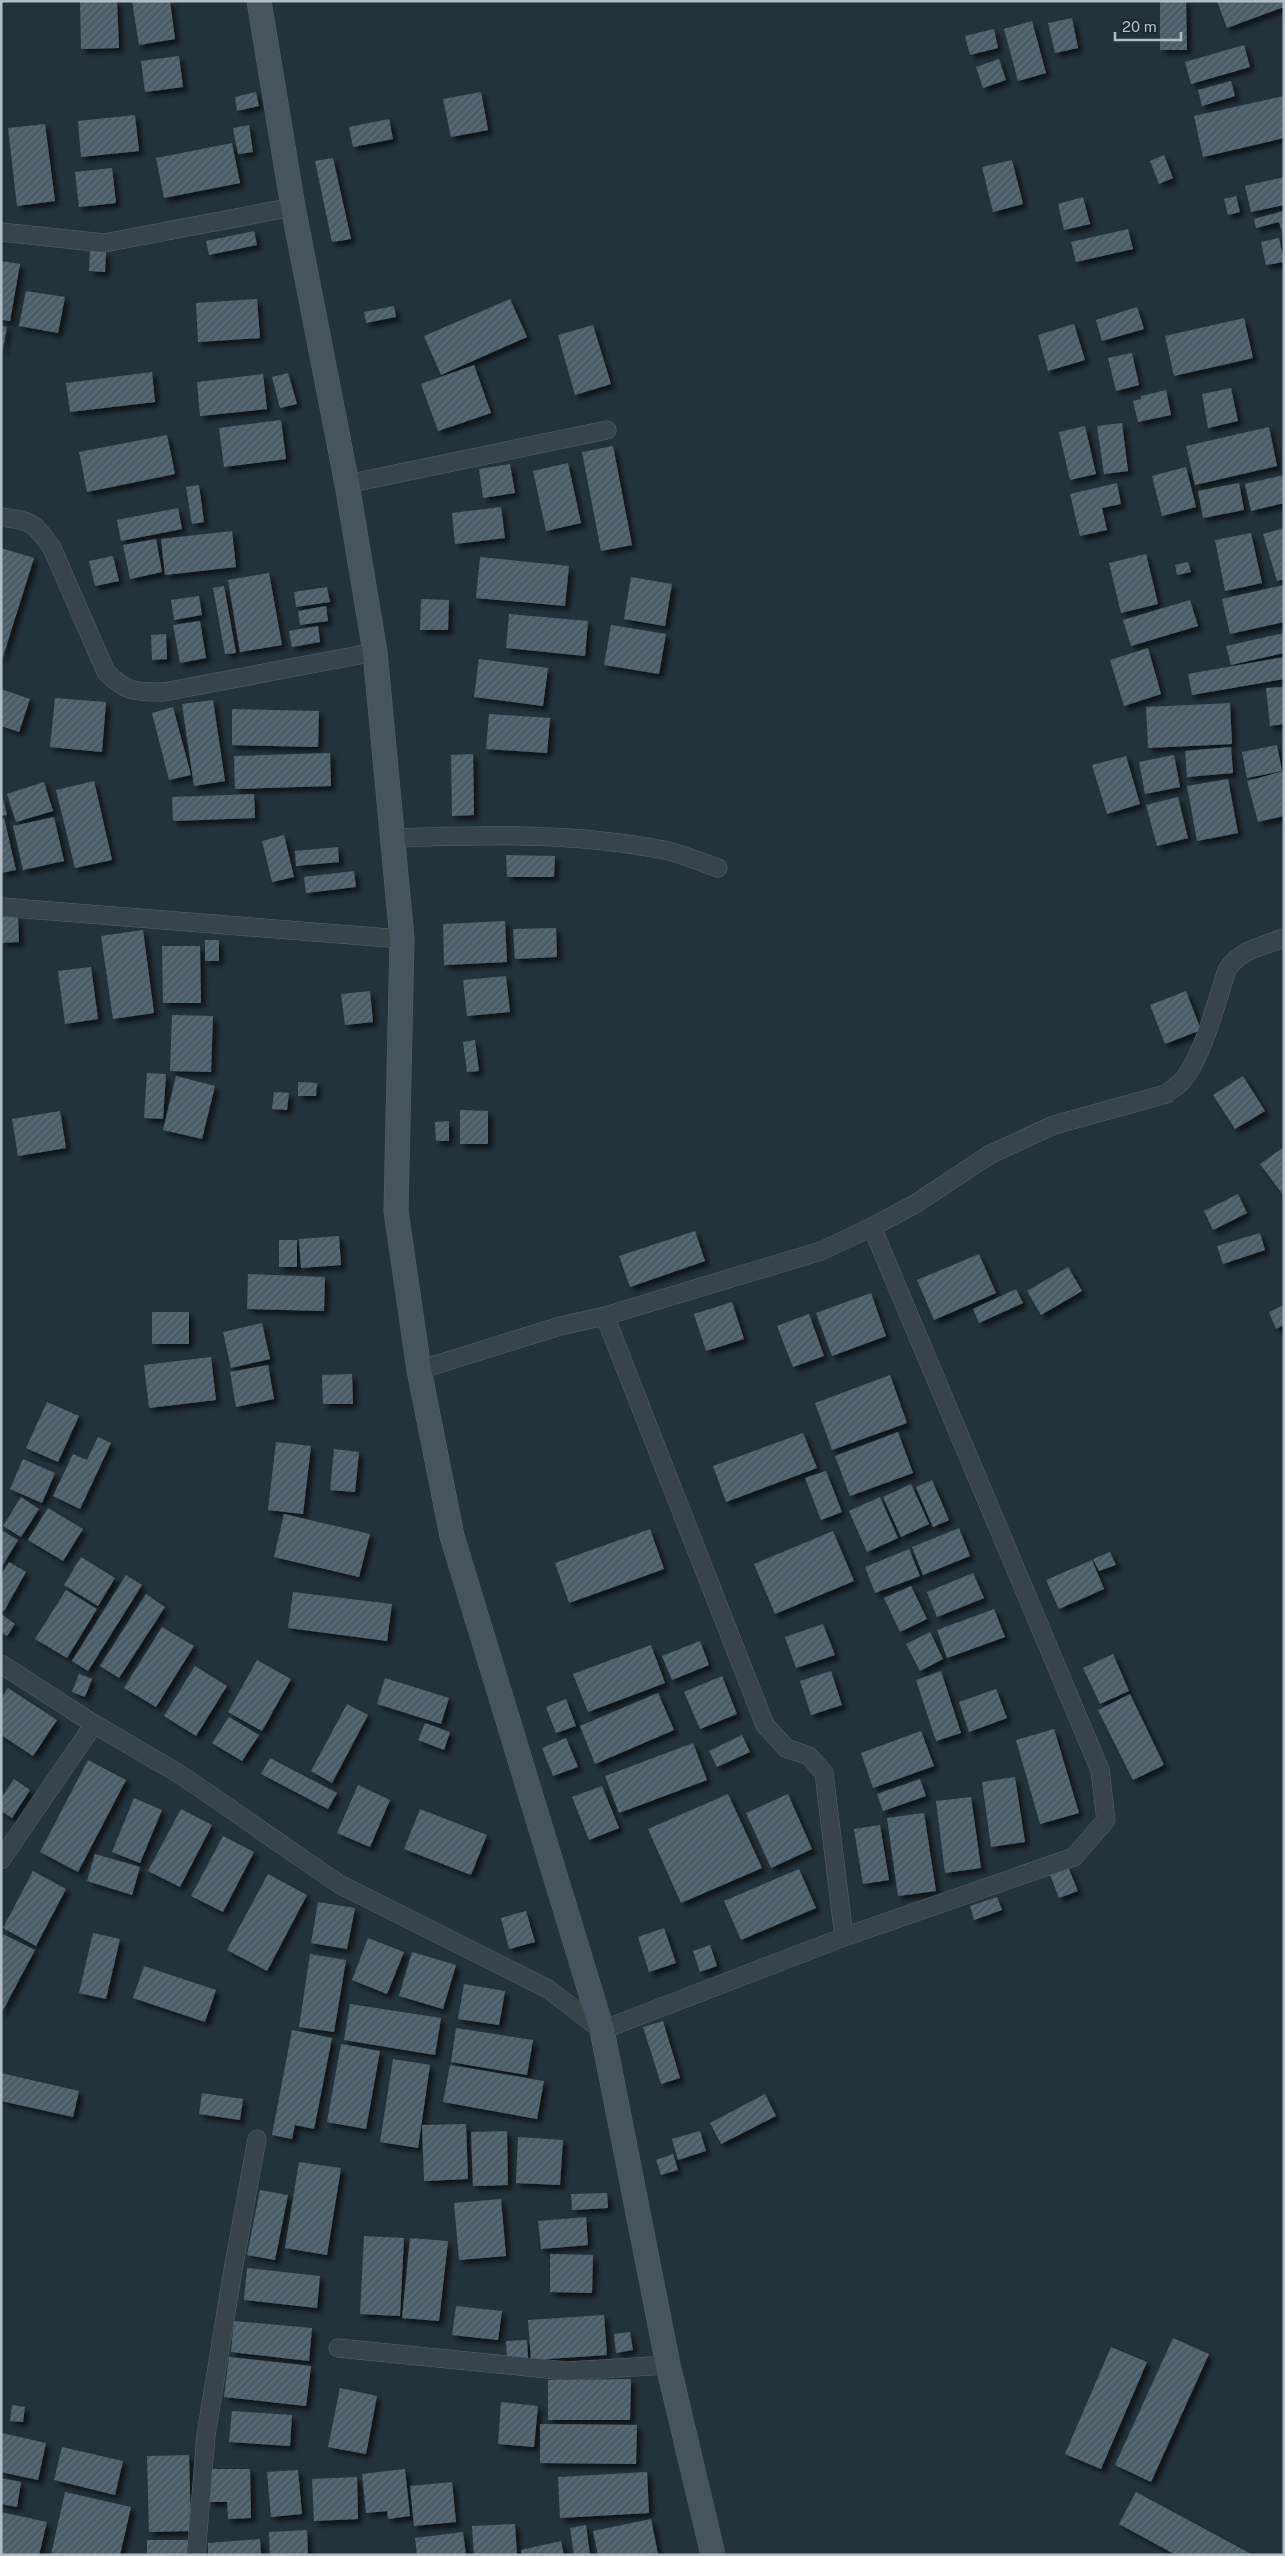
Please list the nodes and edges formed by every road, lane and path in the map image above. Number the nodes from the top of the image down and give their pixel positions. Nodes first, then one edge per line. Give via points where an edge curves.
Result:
1 (259, 1) edge
2 (293, 206) junction
3 (1, 232) edge
4 (607, 430) dead end
5 (348, 484) junction
6 (1, 517) edge
7 (375, 652) junction
8 (393, 838) junction
9 (718, 868) dead end
10 (1, 907) edge
11 (1284, 938) edge
12 (402, 939) junction
13 (872, 1227) junction
14 (605, 1316) junction
15 (419, 1370) junction
16 (1, 1664) edge
17 (94, 1724) junction
18 (1, 1860) edge
19 (844, 1937) junction
20 (602, 2030) junction
21 (257, 2139) dead end
22 (338, 2348) dead end
23 (668, 2366) junction
24 (196, 2555) edge
25 (713, 2555) edge

1 - 2 main road
2 - 3 street via 104,243
2 - 5 main road
4 - 5 street
5 - 7 main road
6 - 7 street via 27,520 39,530 52,548 106,672 133,692 164,692
7 - 8 main road
8 - 9 street via 504,835 600,840 666,850
8 - 12 main road
10 - 12 street
11 - 13 street via 1232,961 1189,1071 1166,1094 1054,1126 989,1155 916,1204
12 - 15 main road via 396,1211
13 - 14 street via 821,1251
13 - 19 street via 1100,1770 1106,1820 1074,1857
14 - 15 street via 560,1326
14 - 19 street via 765,1725 786,1748 809,1756 824,1773
15 - 20 main road via 452,1536
16 - 17 street
17 - 18 street
17 - 20 street via 181,1775 339,1884 548,1990
19 - 20 street
20 - 23 main road
21 - 24 street via 206,2434
22 - 23 street via 567,2371
23 - 25 main road

